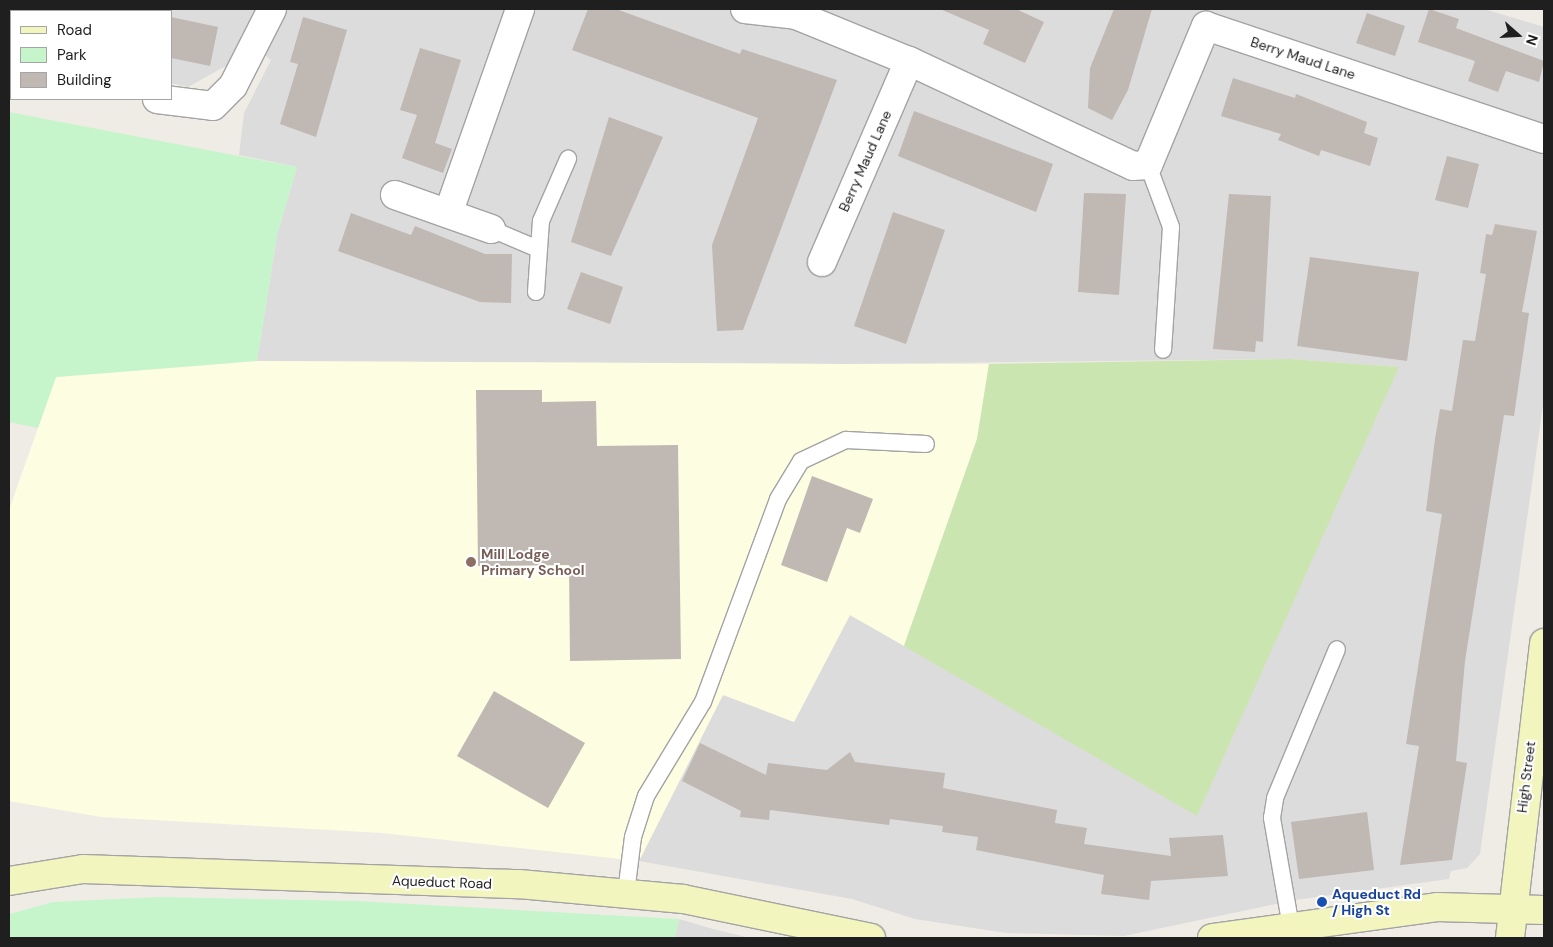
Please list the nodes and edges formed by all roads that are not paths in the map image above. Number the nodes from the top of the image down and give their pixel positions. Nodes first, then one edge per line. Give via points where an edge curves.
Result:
1 (272, 9) edge
2 (520, 9) edge
3 (745, 9) edge
4 (1209, 17) edge
5 (909, 61) junction
6 (165, 100) edge
7 (1544, 139) edge
8 (568, 159) dead end
9 (1148, 166) junction
10 (396, 195) dead end
11 (449, 211) junction
12 (491, 229) joint
13 (536, 248) junction
14 (822, 262) dead end
15 (536, 292) dead end
16 (1163, 350) dead end
17 (926, 444) dead end
18 (1544, 643) edge
19 (1337, 649) dead end
20 (9, 881) edge
21 (626, 893) junction
22 (1510, 910) junction
23 (1544, 910) edge
24 (1291, 927) junction
25 (871, 938) edge
26 (1212, 938) edge
27 (1510, 938) edge

1 - 6 street via 233,86 214,106
2 - 11 street
3 - 5 street via 796,15
4 - 7 street, Berry Maud Lane
4 - 9 street, Berry Maud Lane
5 - 9 street via 1134,166
5 - 14 street, Berry Maud Lane
8 - 13 lane via 543,214
9 - 16 lane via 1171,227
10 - 11 street
11 - 12 street
12 - 13 lane
13 - 15 lane
17 - 21 lane via 846,440 800,461 778,500 703,702 646,796 633,837
18 - 22 street, High Street
19 - 24 lane via 1275,798 1272,818
20 - 21 street, Aqueduct Road via 83,869 519,884
21 - 25 street, Aqueduct Road via 683,899
22 - 23 street
22 - 24 street via 1437,908
22 - 27 street, High Street
24 - 26 street

